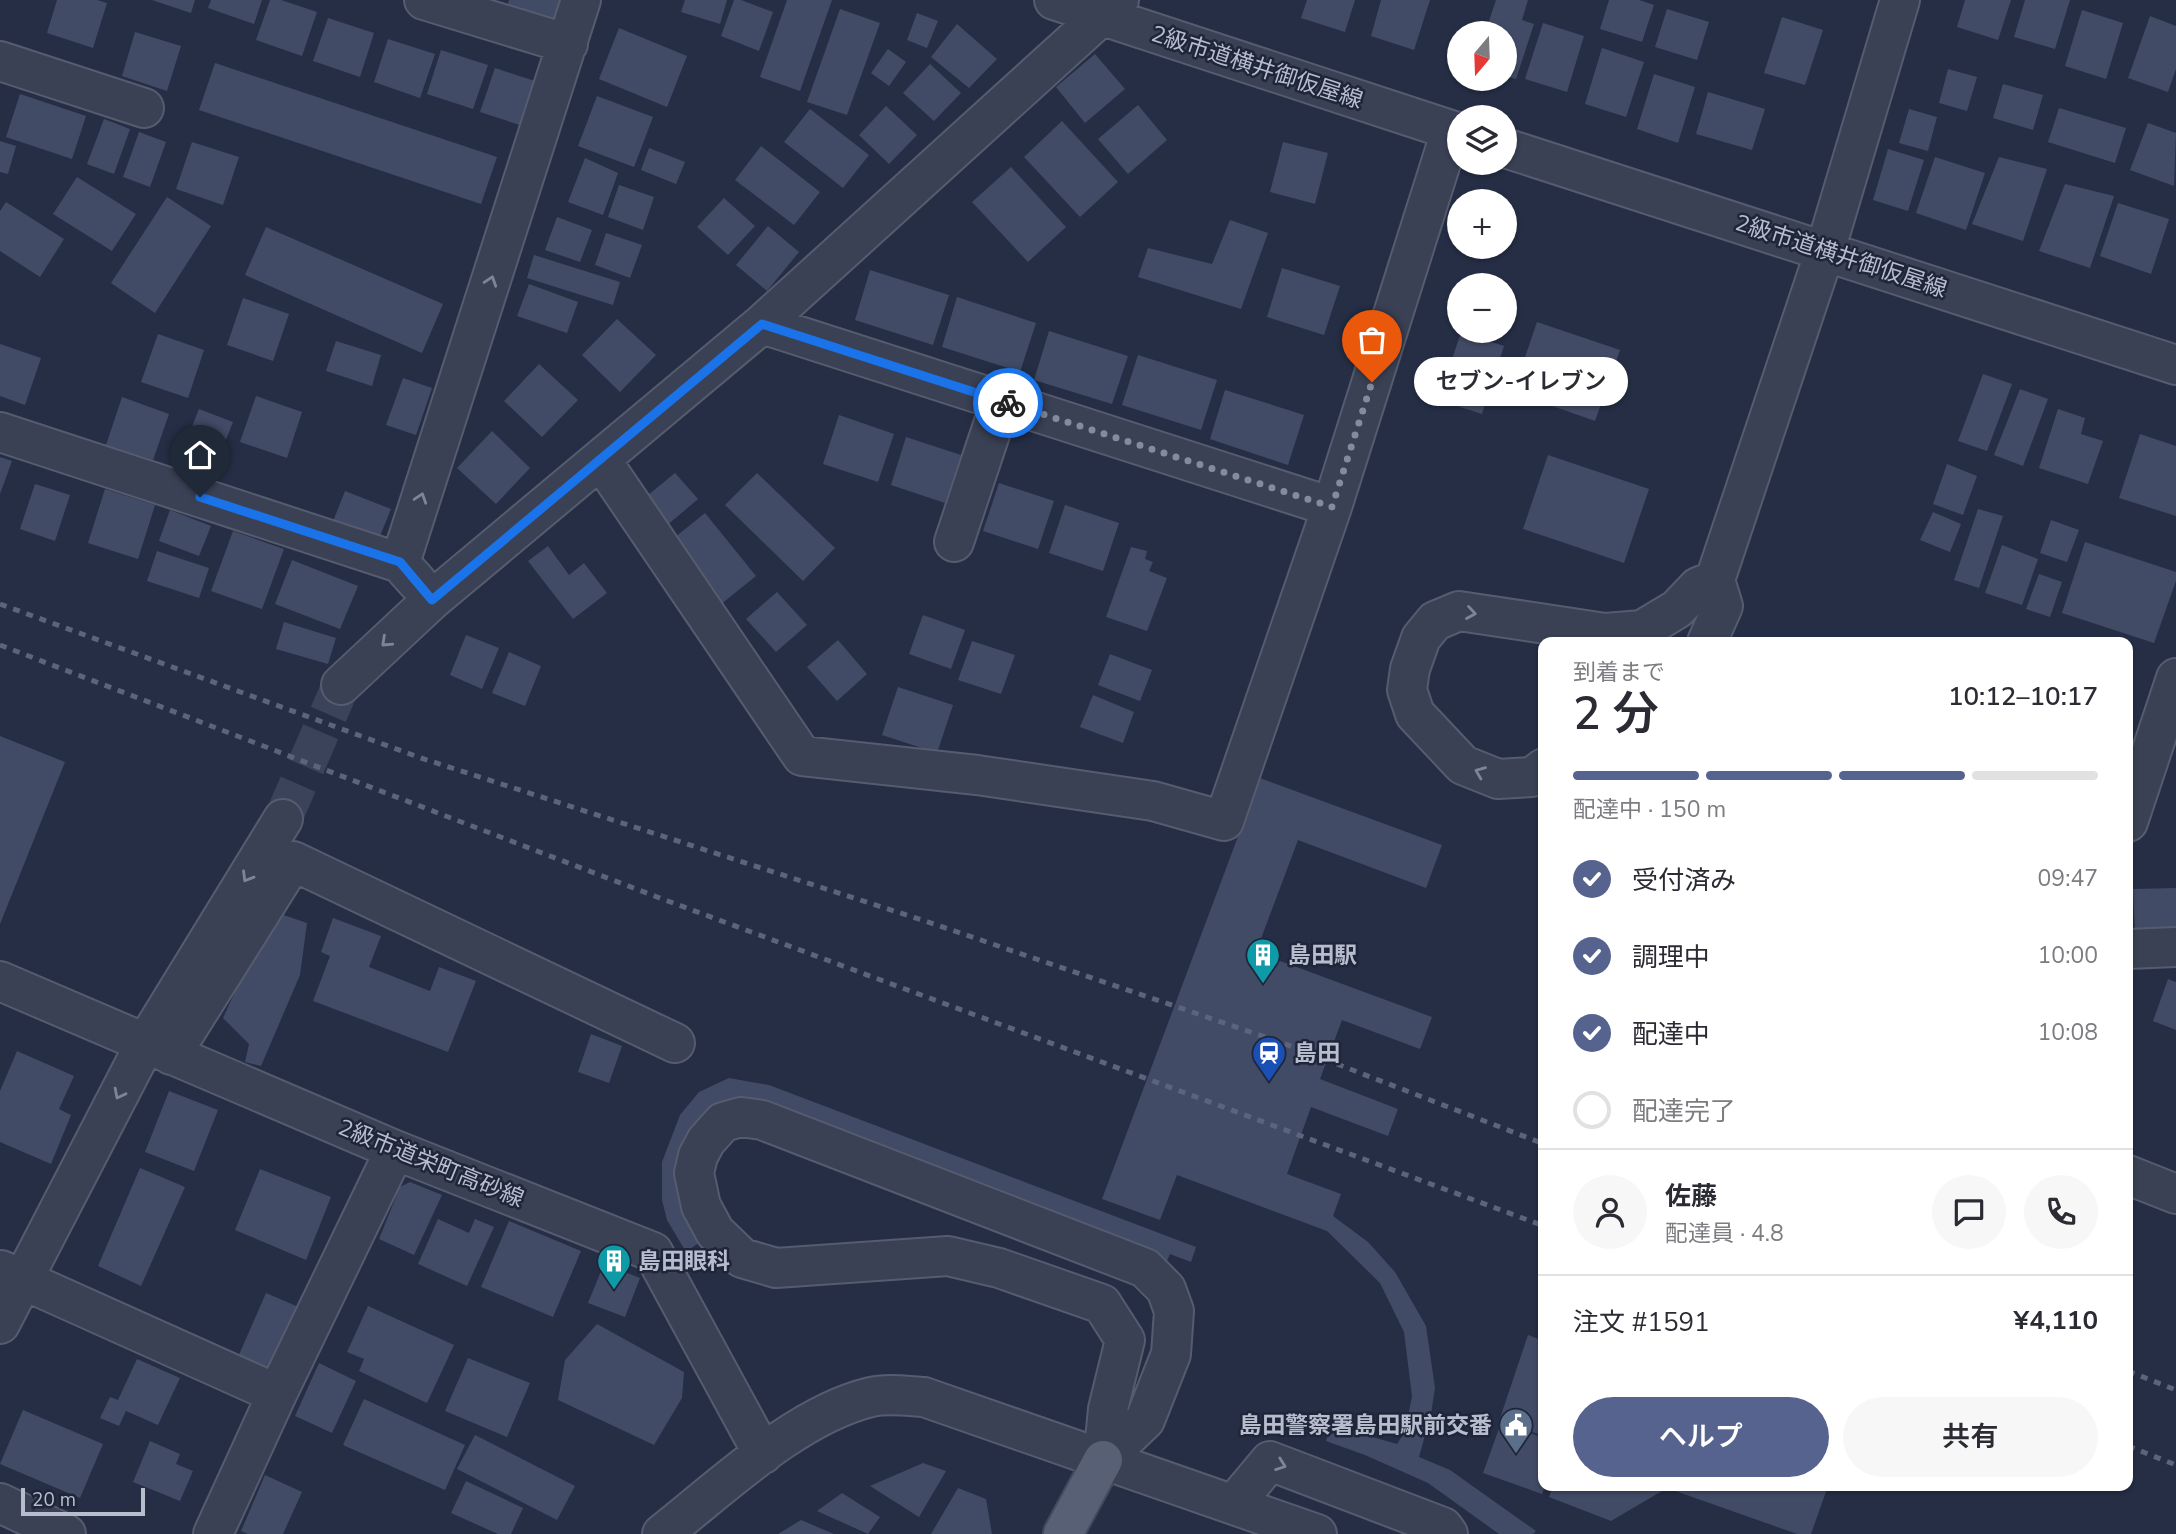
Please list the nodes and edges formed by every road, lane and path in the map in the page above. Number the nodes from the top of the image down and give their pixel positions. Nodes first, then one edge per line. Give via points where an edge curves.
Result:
1 (424, 0) edge
2 (581, 0) edge
3 (1054, 0) edge
4 (1900, 0) edge
5 (1110, 8) edge
6 (568, 44) junction
7 (0, 61) edge
8 (144, 108) dead end
9 (1447, 129) edge
10 (1517, 152) edge
11 (1447, 156) edge
12 (1825, 251) junction
13 (762, 324) junction
14 (2176, 365) edge
15 (1001, 401) junction
16 (0, 432) edge
17 (601, 460) junction
18 (1332, 507) junction
19 (954, 542) dead end
20 (400, 562) junction
21 (1715, 580) junction
22 (432, 600) junction
23 (1709, 637) edge
24 (2176, 678) edge
25 (341, 685) tunnel mouth
26 (1538, 772) edge
27 (2133, 807) edge
28 (283, 818) tunnel mouth
29 (2176, 947) edge
30 (2133, 949) edge
31 (0, 981) edge
32 (675, 1043) dead end
33 (158, 1050) junction
34 (395, 1150) junction
35 (2133, 1177) edge
36 (2176, 1194) edge
37 (12, 1274) edge
38 (0, 1324) edge
39 (277, 1394) junction
40 (763, 1454) junction
41 (1103, 1460) junction
42 (0, 1503) edge
43 (1234, 1504) junction
44 (66, 1534) edge
45 (213, 1534) edge
46 (662, 1534) edge
47 (1062, 1534) edge
48 (1317, 1534) edge
49 (1448, 1534) edge

1 - 6 street
2 - 6 street
3 - 5 street, 2級市道横井御仮屋線
4 - 12 street
5 - 9 street, 2級市道横井御仮屋線
5 - 13 street
20 -> 6 street
7 - 8 street
10 - 12 street, 2級市道横井御仮屋線
11 - 18 street
12 - 14 street, 2級市道横井御仮屋線
12 - 21 street
13 - 15 street
13 - 17 street
15 - 18 street
15 - 19 street
16 - 20 street
17 - 18 street via 802,756 1153,801 1224,821
17 - 22 street
20 - 22 street
21 - 23 street via 1723,606
26 -> 21 street via 1498,779 1462,765 1415,714 1407,690 1410,668 1421,638 1435,621 1459,611 1605,633 1642,630 1677,609 1698,587
22 -> 25 street
24 - 27 street
28 -> 33 street
29 - 30 street
31 - 33 street, 2級市道栄町高砂線
32 - 33 street via 293,861
33 - 34 street, 2級市道栄町高砂線
33 -> 37 street
34 - 39 street
34 - 40 street, 2級市道栄町高砂線 via 653,1252
35 - 36 street
37 - 38 street
37 - 39 street
39 - 45 street
40 - 41 street via 830,1410 873,1396 924,1396
40 - 46 street
41 - 41 street via 1108,1409 1125,1339 1102,1304 999,1268 947,1256 776,1268 742,1258 715,1233 701,1206 694,1173 706,1141 723,1122 741,1117 762,1120 1145,1268 1166,1289 1174,1311 1171,1354 1145,1420
41 - 43 street
41 - 47 main road
42 - 44 street
43 - 48 street
43 -> 49 street via 1270,1461 1443,1527

